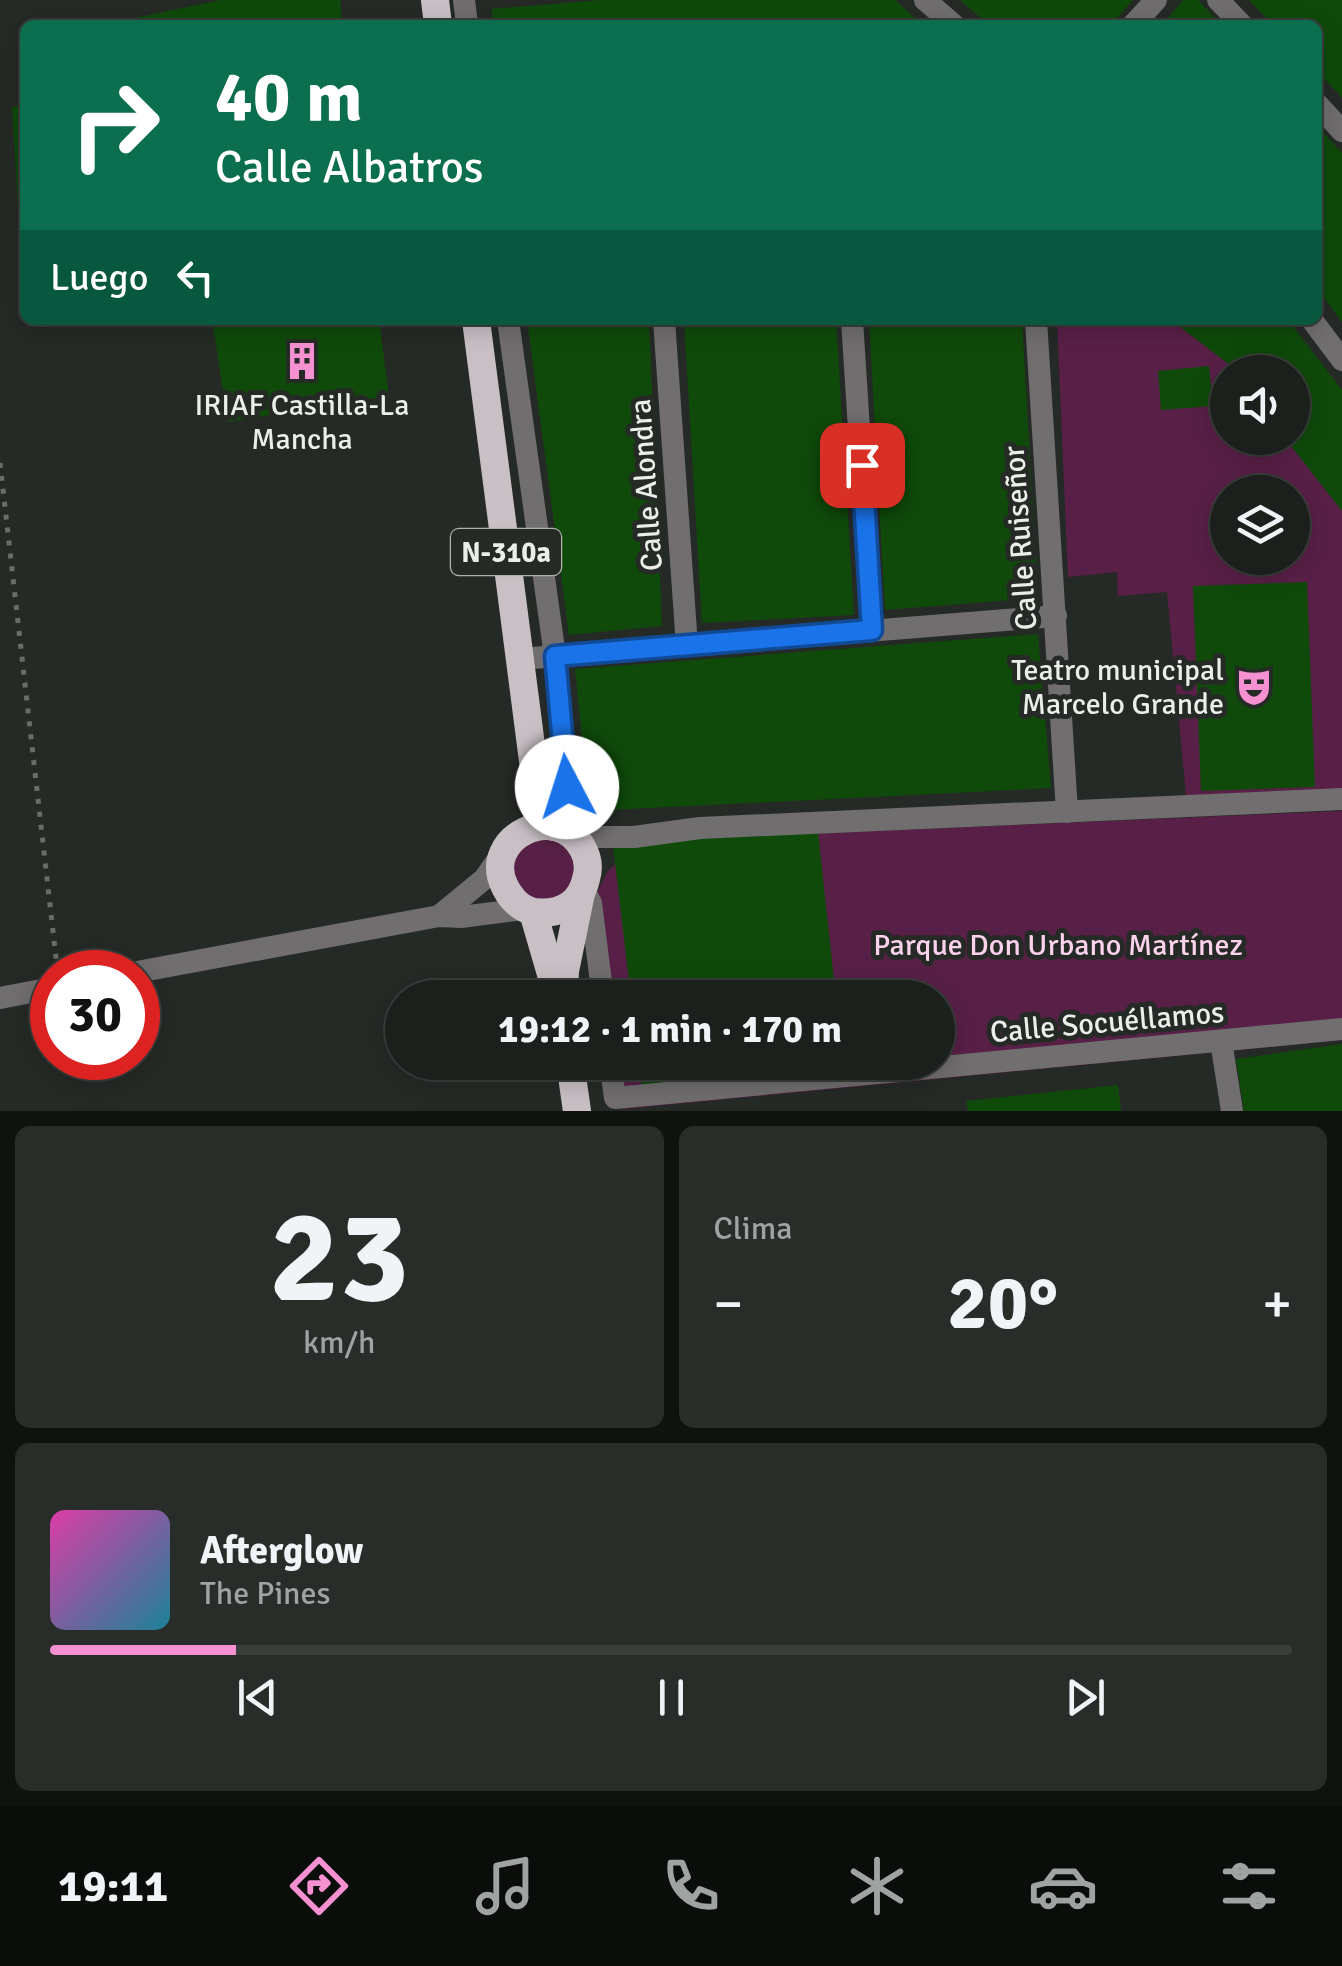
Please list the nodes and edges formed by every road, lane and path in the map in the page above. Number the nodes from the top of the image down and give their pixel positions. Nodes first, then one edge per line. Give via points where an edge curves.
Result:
1 (925, 0) edge
2 (1156, 0) edge
3 (1218, 0) edge
4 (948, 20) edge
5 (1138, 20) edge
6 (1237, 20) edge
7 (1322, 109) edge
8 (1342, 130) edge
9 (477, 325) edge
10 (509, 325) edge
11 (664, 325) edge
12 (852, 325) edge
13 (1036, 325) edge
14 (1316, 325) edge
15 (1342, 360) edge
16 (0, 463) edge
17 (1056, 616) junction
18 (872, 630) junction
19 (688, 646) junction
20 (555, 656) junction
21 (520, 659) junction
22 (536, 784) junction
23 (1342, 800) edge
24 (1067, 812) junction
25 (557, 828) junction
26 (634, 837) junction
27 (508, 845) junction
28 (584, 888) junction
29 (528, 911) junction
30 (438, 916) junction
31 (55, 950) edge
32 (160, 968) edge
33 (554, 980) edge
34 (564, 980) edge
35 (600, 980) edge
36 (30, 992) edge
37 (0, 998) edge
38 (1342, 1028) edge
39 (1221, 1041) junction
40 (955, 1066) edge
41 (573, 1080) edge
42 (612, 1080) edge
43 (806, 1080) edge
44 (577, 1111) edge
45 (1232, 1111) edge

1 - 4 street
2 - 5 street
3 - 6 street
7 - 8 street
9 - 21 highway, N-310a
10 - 20 street
11 - 19 street, Calle Alondra
12 - 18 street
13 - 17 street, Calle Ruiseñor
14 - 15 street
16 - 31 path
17 - 18 street
17 - 24 street, Calle Ruiseñor
18 - 19 street
19 - 20 street
20 - 21 street
20 - 25 street via 567,787
21 - 22 highway, N-310a
22 - 25 highway, N-310a
22 - 27 highway
23 - 24 street
24 - 26 street via 700,828
25 - 26 street
25 - 27 highway via 530,828
25 - 28 highway, N-310a via 584,850
26 - 28 street via 599,860
27 - 29 highway via 502,880 512,900
27 - 30 street via 484,879
28 - 29 highway via 564,909
28 - 34 highway
28 - 35 street
29 - 30 street
29 - 33 highway
30 - 32 street
36 - 37 street
38 - 39 street, Calle Socuéllamos
39 - 40 street, Calle Socuéllamos
39 - 45 street
41 - 44 highway
42 - 43 street, Calle Socuéllamos via 614,1098

